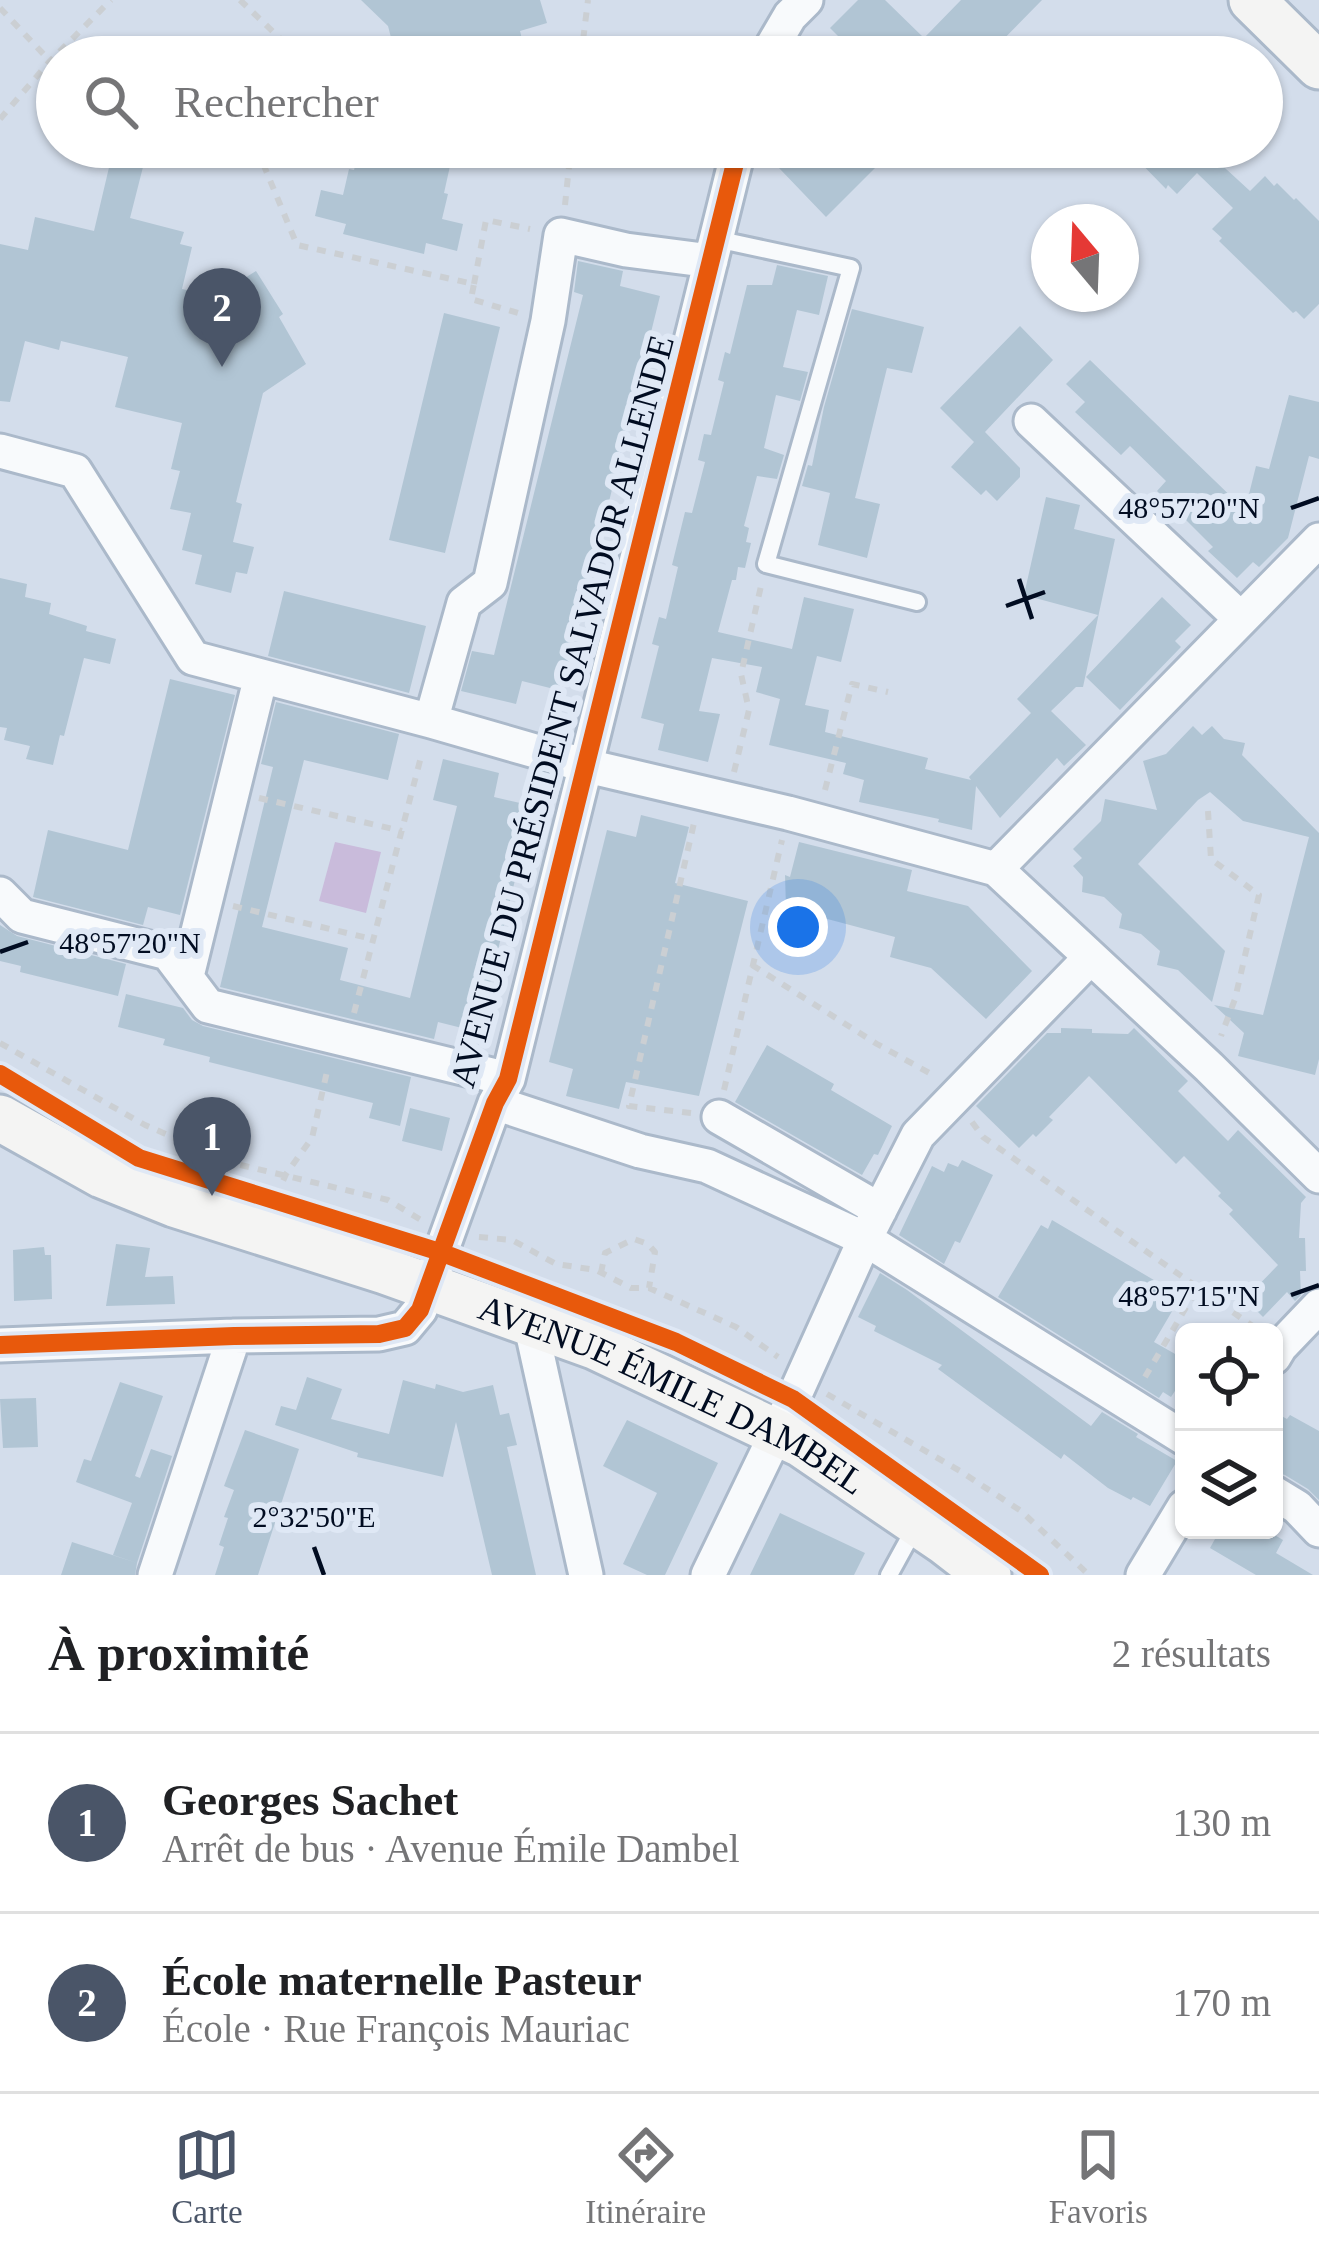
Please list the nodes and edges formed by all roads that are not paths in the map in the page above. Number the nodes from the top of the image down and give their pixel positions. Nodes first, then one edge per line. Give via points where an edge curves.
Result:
1 (806, 0) edge
2 (1252, 0) edge
3 (778, 36) edge
4 (1319, 66) edge
5 (734, 168) edge
6 (714, 250) junction
7 (1031, 421) dead end
8 (0, 452) edge
9 (1319, 540) edge
10 (917, 602) dead end
11 (1241, 619) junction
12 (261, 676) junction
13 (431, 721) junction
14 (587, 766) junction
15 (996, 868) junction
16 (0, 894) edge
17 (1090, 958) junction
18 (187, 976) junction
19 (502, 1091) junction
20 (718, 1117) road end
21 (0, 1118) edge
22 (1319, 1176) edge
23 (873, 1225) junction
24 (430, 1286) junction
25 (1319, 1306) edge
26 (530, 1322) junction
27 (234, 1336) junction
28 (1283, 1344) edge
29 (0, 1345) edge
30 (776, 1431) junction
31 (1175, 1432) edge
32 (1283, 1498) edge
33 (917, 1523) junction
34 (1175, 1523) edge
35 (1319, 1530) edge
36 (155, 1575) edge
37 (586, 1575) edge
38 (708, 1575) edge
39 (890, 1575) edge
40 (988, 1575) edge
41 (1143, 1575) edge

1 - 3 street
2 - 4 street
5 - 6 street, AVENUE DU PRÉSIDENT SALVADOR ALLENDE
6 - 10 lane via 851,268 766,564
6 - 13 street via 626,250 561,235 490,584 464,602
6 - 14 street, AVENUE DU PRÉSIDENT SALVADOR ALLENDE
7 - 11 street
8 - 12 street via 75,471 193,658
9 - 11 street
11 - 15 street
12 - 13 street
12 - 18 street
13 - 14 street
14 - 15 street
14 - 19 street, AVENUE DU PRÉSIDENT SALVADOR ALLENDE
15 - 17 street
16 - 18 street via 22,916 168,953
17 - 22 street
17 - 23 street via 918,1135
18 - 19 street via 208,1006
19 - 23 street via 640,1150
19 - 24 street, AVENUE DU PRÉSIDENT SALVADOR ALLENDE
20 - 23 street
21 - 24 street, AVENUE ÉMILE DAMBEL via 174,1204
23 - 30 street
23 - 31 street
24 - 26 street, AVENUE ÉMILE DAMBEL
24 - 27 street via 405,1328
25 - 28 street
26 - 30 street, AVENUE ÉMILE DAMBEL
26 - 37 street
27 - 29 street
27 - 36 street
30 - 33 street, AVENUE ÉMILE DAMBEL
30 - 38 street
32 - 35 street
33 - 39 lane
33 - 40 street, AVENUE ÉMILE DAMBEL
34 - 41 street

